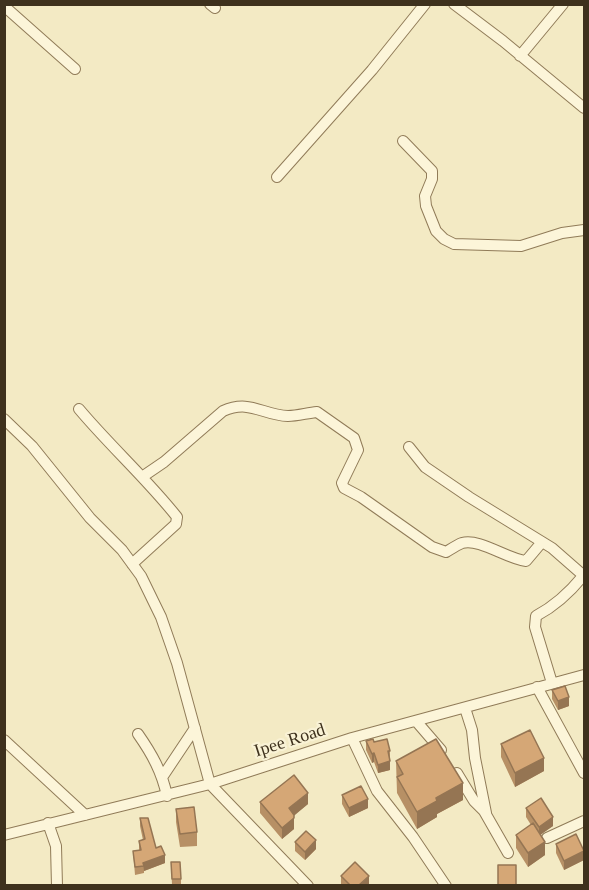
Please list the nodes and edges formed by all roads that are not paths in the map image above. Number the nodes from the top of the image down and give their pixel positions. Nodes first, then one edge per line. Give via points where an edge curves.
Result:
1 (425, 4) edge
2 (454, 4) edge
3 (563, 4) edge
4 (4, 6) edge
5 (520, 56) junction
6 (75, 69) dead end
7 (585, 108) edge
8 (403, 141) dead end
9 (277, 177) dead end
10 (585, 230) edge
11 (79, 409) dead end
12 (4, 419) edge
13 (409, 447) dead end
14 (142, 477) junction
15 (542, 542) junction
16 (132, 564) junction
17 (584, 576) edge
18 (585, 675) edge
19 (552, 682) junction
20 (537, 687) junction
21 (465, 708) junction
22 (416, 721) junction
23 (195, 728) junction
24 (138, 734) dead end
25 (352, 738) junction
26 (4, 740) edge
27 (585, 772) edge
28 (163, 776) junction
29 (210, 784) junction
30 (167, 796) junction
31 (85, 815) junction
32 (486, 815) junction
33 (585, 821) edge
34 (48, 823) junction
35 (4, 835) edge
36 (547, 838) dead end
37 (508, 853) dead end
38 (57, 885) edge
39 (308, 885) edge
40 (446, 885) edge

1 - 9 street
2 - 5 street
3 - 5 street
4 - 6 street
5 - 7 street
8 - 10 street via 432,171 426,206 436,231 454,244 521,246
11 - 14 street
12 - 16 street via 32,446
13 - 15 street via 425,467
14 - 15 street via 232,407 248,405 288,416 316,412 356,443 358,450 342,483 344,488 432,547 446,552 464,542 473,543 526,561
14 - 16 street via 177,517 176,524
15 - 17 street
16 - 23 street via 161,617
17 - 19 street via 536,616 535,627
18 - 19 street, Ipee Road
19 - 20 street, Ipee Road
20 - 21 street, Ipee Road
20 - 27 street
21 - 22 street, Ipee Road
21 - 32 street
22 - 25 street, Ipee Road
22 - 32 street
23 - 28 street
23 - 29 street
24 - 28 street
25 - 29 street, Ipee Road
25 - 40 street via 377,791
26 - 31 street
28 - 30 street
29 - 30 street, Ipee Road
29 - 39 street
30 - 31 street, Ipee Road
31 - 34 street, Ipee Road
32 - 37 street
33 - 36 street
34 - 35 street, Ipee Road
34 - 38 street via 56,846

